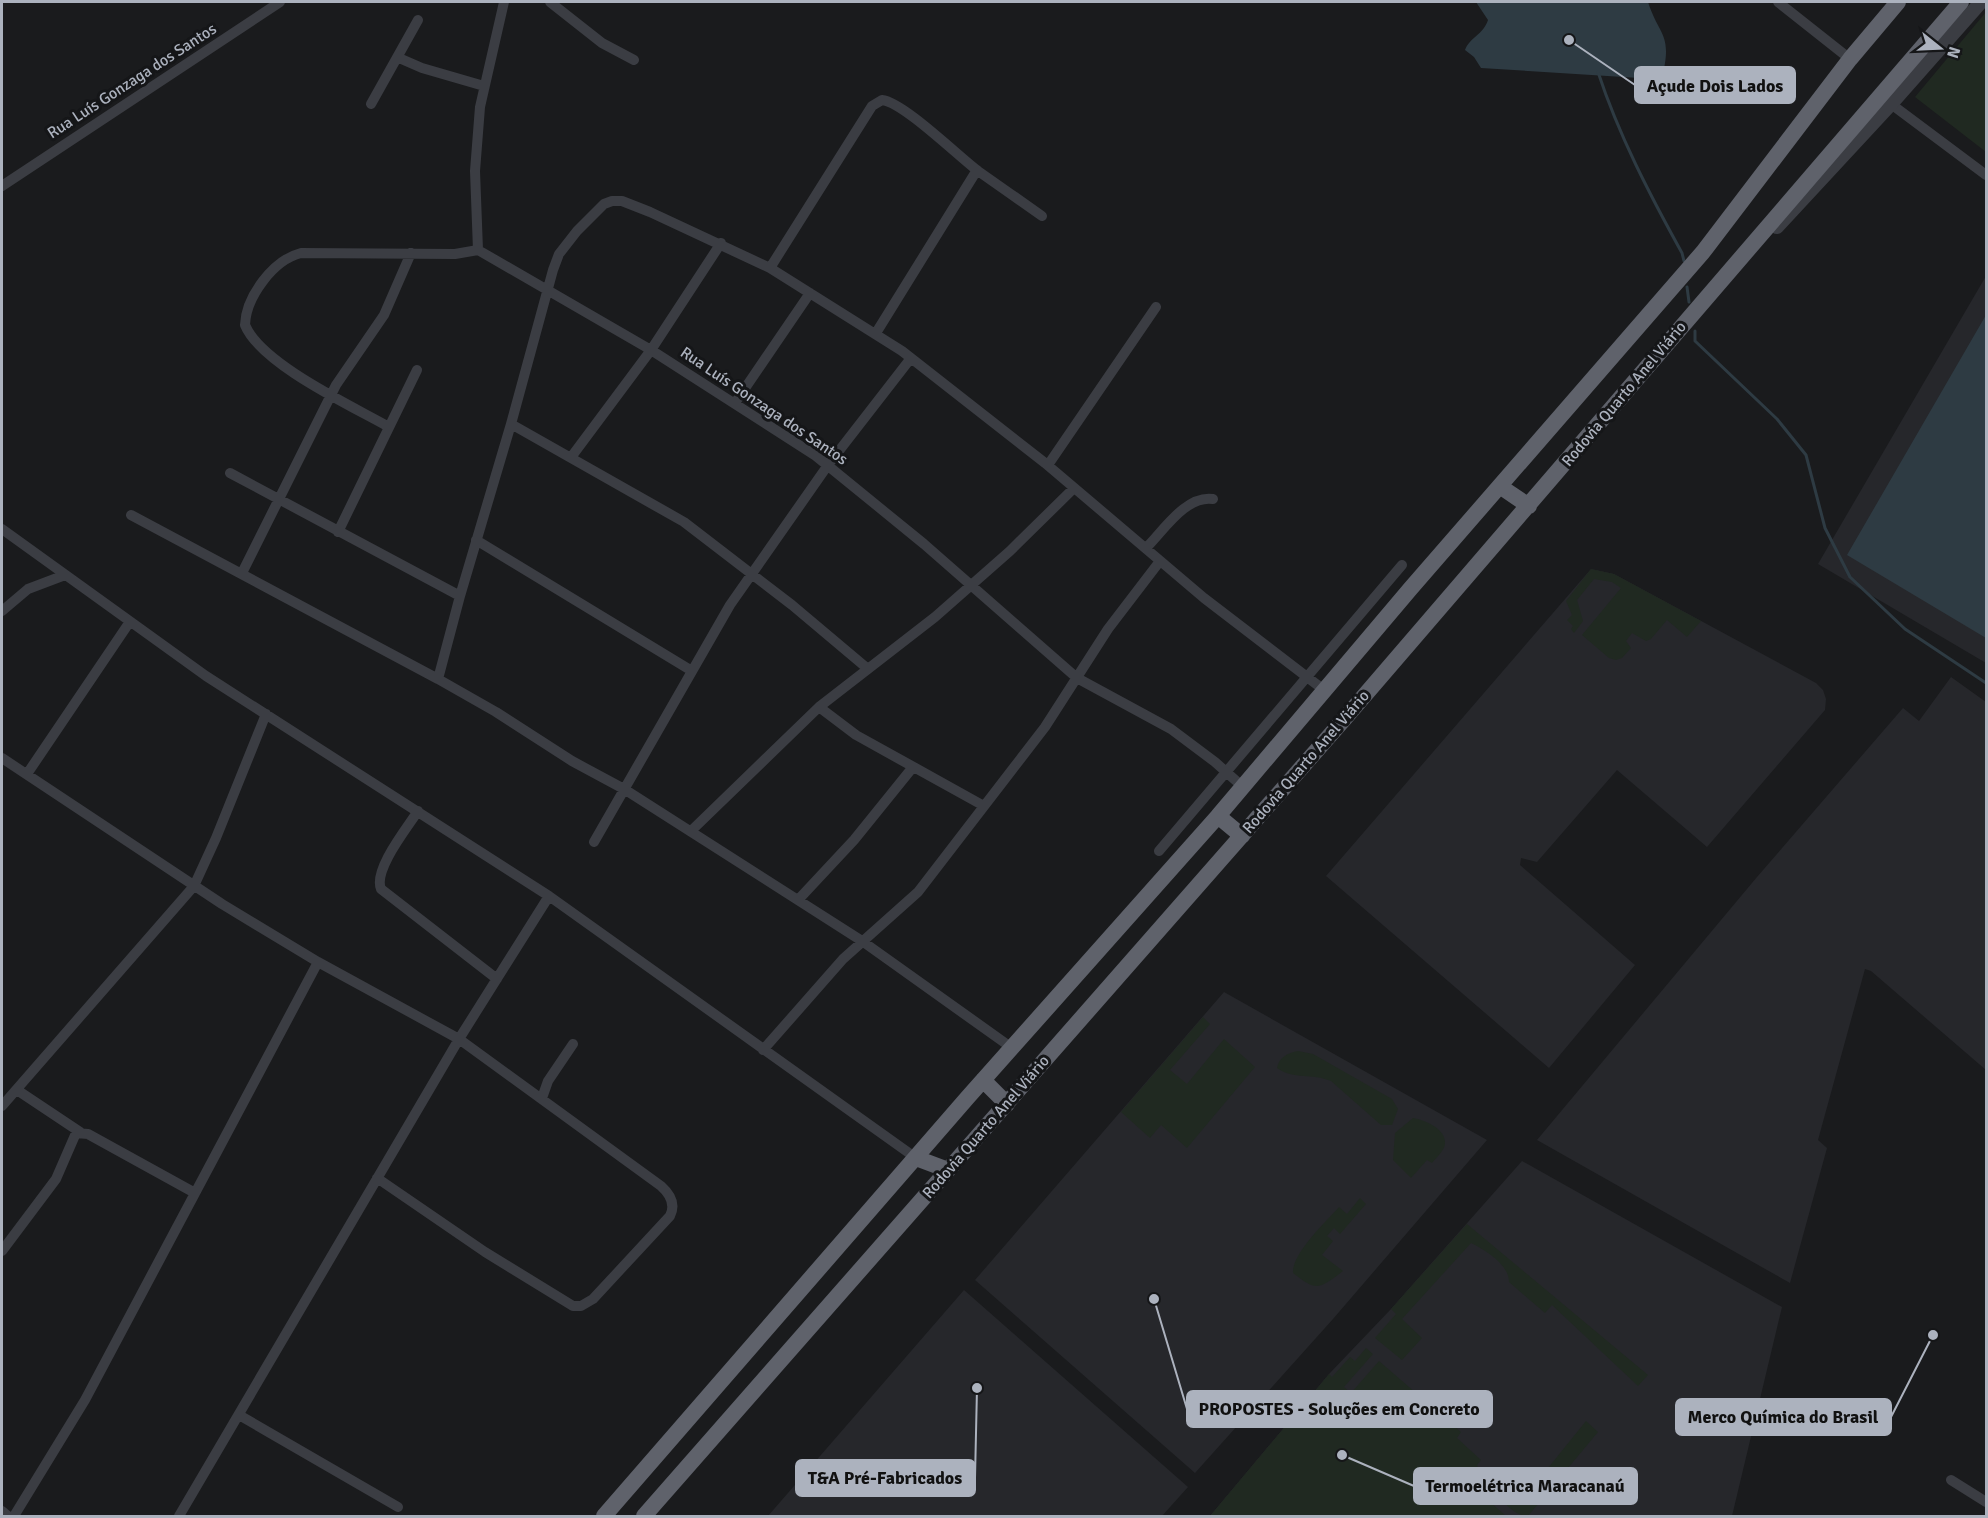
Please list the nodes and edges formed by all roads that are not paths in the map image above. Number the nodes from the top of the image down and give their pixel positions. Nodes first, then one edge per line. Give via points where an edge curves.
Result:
1 (279, 2) edge
2 (504, 2) edge
3 (550, 2) edge
4 (1778, 2) edge
5 (1898, 2) edge
6 (1961, 2) edge
7 (1981, 2) edge
8 (418, 20) dead end
9 (399, 58) junction
10 (1850, 59) junction
11 (634, 60) dead end
12 (484, 86) junction
13 (370, 104) dead end
14 (1891, 104) junction
15 (977, 170) junction
16 (1986, 175) edge
17 (2, 186) edge
18 (1042, 216) dead end
19 (721, 243) junction
20 (478, 250) junction
21 (411, 253) junction
22 (770, 268) junction
23 (546, 290) junction
24 (810, 293) junction
25 (1156, 307) dead end
26 (1682, 326) junction
27 (876, 333) junction
28 (651, 350) junction
29 (911, 358) junction
30 (417, 370) dead end
31 (332, 394) junction
32 (735, 403) junction
33 (511, 424) junction
34 (389, 427) junction
35 (572, 456) junction
36 (828, 465) junction
37 (1047, 465) junction
38 (230, 473) dead end
39 (1501, 487) junction
40 (1074, 488) junction
41 (280, 499) junction
42 (1213, 499) dead end
43 (1529, 506) junction
44 (130, 514) dead end
45 (2, 529) edge
46 (338, 532) junction
47 (476, 540) junction
48 (1146, 548) junction
49 (1160, 561) junction
50 (1402, 565) dead end
51 (242, 573) junction
52 (751, 574) junction
53 (65, 575) junction
54 (971, 586) junction
55 (459, 596) junction
56 (2, 611) edge
57 (129, 623) junction
58 (868, 669) junction
59 (692, 671) junction
60 (1308, 677) junction
61 (1077, 678) junction
62 (438, 679) junction
63 (1324, 690) junction
64 (819, 707) junction
65 (266, 714) junction
66 (2, 758) edge
67 (913, 767) junction
68 (1227, 771) junction
69 (27, 774) junction
70 (1243, 787) junction
71 (624, 789) junction
72 (984, 806) junction
73 (418, 811) junction
74 (1218, 816) junction
75 (691, 831) junction
76 (1242, 836) junction
77 (594, 842) dead end
78 (1159, 851) dead end
79 (194, 886) junction
80 (549, 896) junction
81 (798, 900) junction
82 (862, 941) junction
83 (318, 962) junction
84 (497, 979) junction
85 (459, 1039) junction
86 (573, 1044) dead end
87 (1012, 1048) junction
88 (763, 1050) junction
89 (983, 1080) junction
90 (17, 1089) junction
91 (542, 1098) junction
92 (1007, 1104) junction
93 (2, 1106) edge
94 (80, 1132) junction
95 (916, 1158) junction
96 (948, 1170) junction
97 (377, 1178) junction
98 (195, 1193) junction
99 (2, 1251) edge
100 (239, 1415) junction
101 (1952, 1480) dead end
102 (1986, 1502) edge
103 (398, 1507) dead end
104 (2, 1511) edge
105 (8, 1516) edge
106 (14, 1516) edge
107 (179, 1516) edge
108 (604, 1516) edge
109 (644, 1516) edge

1 - 17 street, Rua Luís Gonzaga dos Santos
2 - 12 street
3 - 11 street via 602,43
4 - 10 street
5 - 10 highway, Rodovia Quarto Anel Viário
6 - 26 highway, Rodovia Quarto Anel Viário
7 - 14 street
8 - 9 street
9 - 12 street
9 - 13 street
10 - 39 highway, Rodovia Quarto Anel Viário via 1703,252
12 - 20 street via 475,171
14 - 16 street
14 - 26 street
15 - 18 street
15 - 22 street via 898,107 887,101 875,102
15 - 27 street
19 - 22 street
19 - 23 street via 633,205 612,201 584,223 560,254
19 - 28 street
20 - 21 street
20 - 23 street, Rua Luís Gonzaga dos Santos
21 - 31 street via 384,315
21 - 31 street via 290,256 254,295 246,326 253,341
22 - 24 street
23 - 28 street, Rua Luís Gonzaga dos Santos
23 - 33 street
24 - 27 street
24 - 32 street
25 - 37 street
26 - 43 highway, Rodovia Quarto Anel Viário
27 - 29 street
28 - 32 street, Rua Luís Gonzaga dos Santos
28 - 35 street
29 - 36 street
29 - 37 street
30 - 34 street
31 - 34 street
31 - 41 street
32 - 36 street, Rua Luís Gonzaga dos Santos
33 - 35 street
33 - 47 street
34 - 46 street
35 - 52 street via 684,522
36 - 52 street
36 - 54 street, Rua Luís Gonzaga dos Santos
37 - 40 street
38 - 41 street
39 - 43 highway
39 - 63 highway, Rodovia Quarto Anel Viário
40 - 48 street
40 - 54 street
41 - 46 street
41 - 51 street
42 - 48 street via 1191,503
43 - 76 highway, Rodovia Quarto Anel Viário
44 - 51 street
45 - 53 street
46 - 55 street
47 - 55 street
47 - 59 street
48 - 49 street
49 - 60 street
49 - 61 street via 1108,629
50 - 60 street
51 - 62 street
52 - 58 street
52 - 59 street
53 - 56 street via 28,589
53 - 57 street
54 - 58 street
54 - 61 street, Rua Luís Gonzaga dos Santos
55 - 62 street
57 - 65 street
57 - 69 street
58 - 64 street
59 - 71 street
60 - 63 street
60 - 68 street
61 - 68 street, Rua Luís Gonzaga dos Santos via 1171,729
61 - 72 street
62 - 71 street
63 - 70 highway, Rodovia Quarto Anel Viário
64 - 67 street via 842,726
64 - 75 street
65 - 73 street
65 - 79 street
66 - 69 street
67 - 72 street
67 - 81 street via 854,840
68 - 70 street, Rua Luís Gonzaga dos Santos
68 - 78 street
69 - 79 street
70 - 74 highway, Rodovia Quarto Anel Viário
71 - 75 street
71 - 77 street
72 - 82 street via 918,892
73 - 80 street
73 - 84 street via 382,869 378,881 381,889
74 - 76 highway
74 - 87 highway, Rodovia Quarto Anel Viário
75 - 81 street
76 - 92 highway, Rodovia Quarto Anel Viário
79 - 83 street
79 - 90 street
80 - 84 street
80 - 88 street
81 - 82 street
82 - 87 street
82 - 88 street
83 - 85 street
83 - 98 street
84 - 85 street
85 - 91 street
85 - 97 street
86 - 91 street via 548,1081
87 - 89 highway, Rodovia Quarto Anel Viário
88 - 95 street
89 - 92 highway
89 - 95 highway, Rodovia Quarto Anel Viário
90 - 93 street
90 - 94 street
91 - 97 street via 661,1186 672,1201 670,1216 587,1304 573,1306 562,1301
92 - 96 highway, Rodovia Quarto Anel Viário
94 - 98 street
94 - 99 street via 71,1140 57,1179
95 - 96 highway
95 - 108 highway, Rodovia Quarto Anel Viário
96 - 109 highway, Rodovia Quarto Anel Viário
97 - 100 street
98 - 106 street via 89,1392
100 - 103 street
100 - 107 street
101 - 102 street
104 - 105 street

